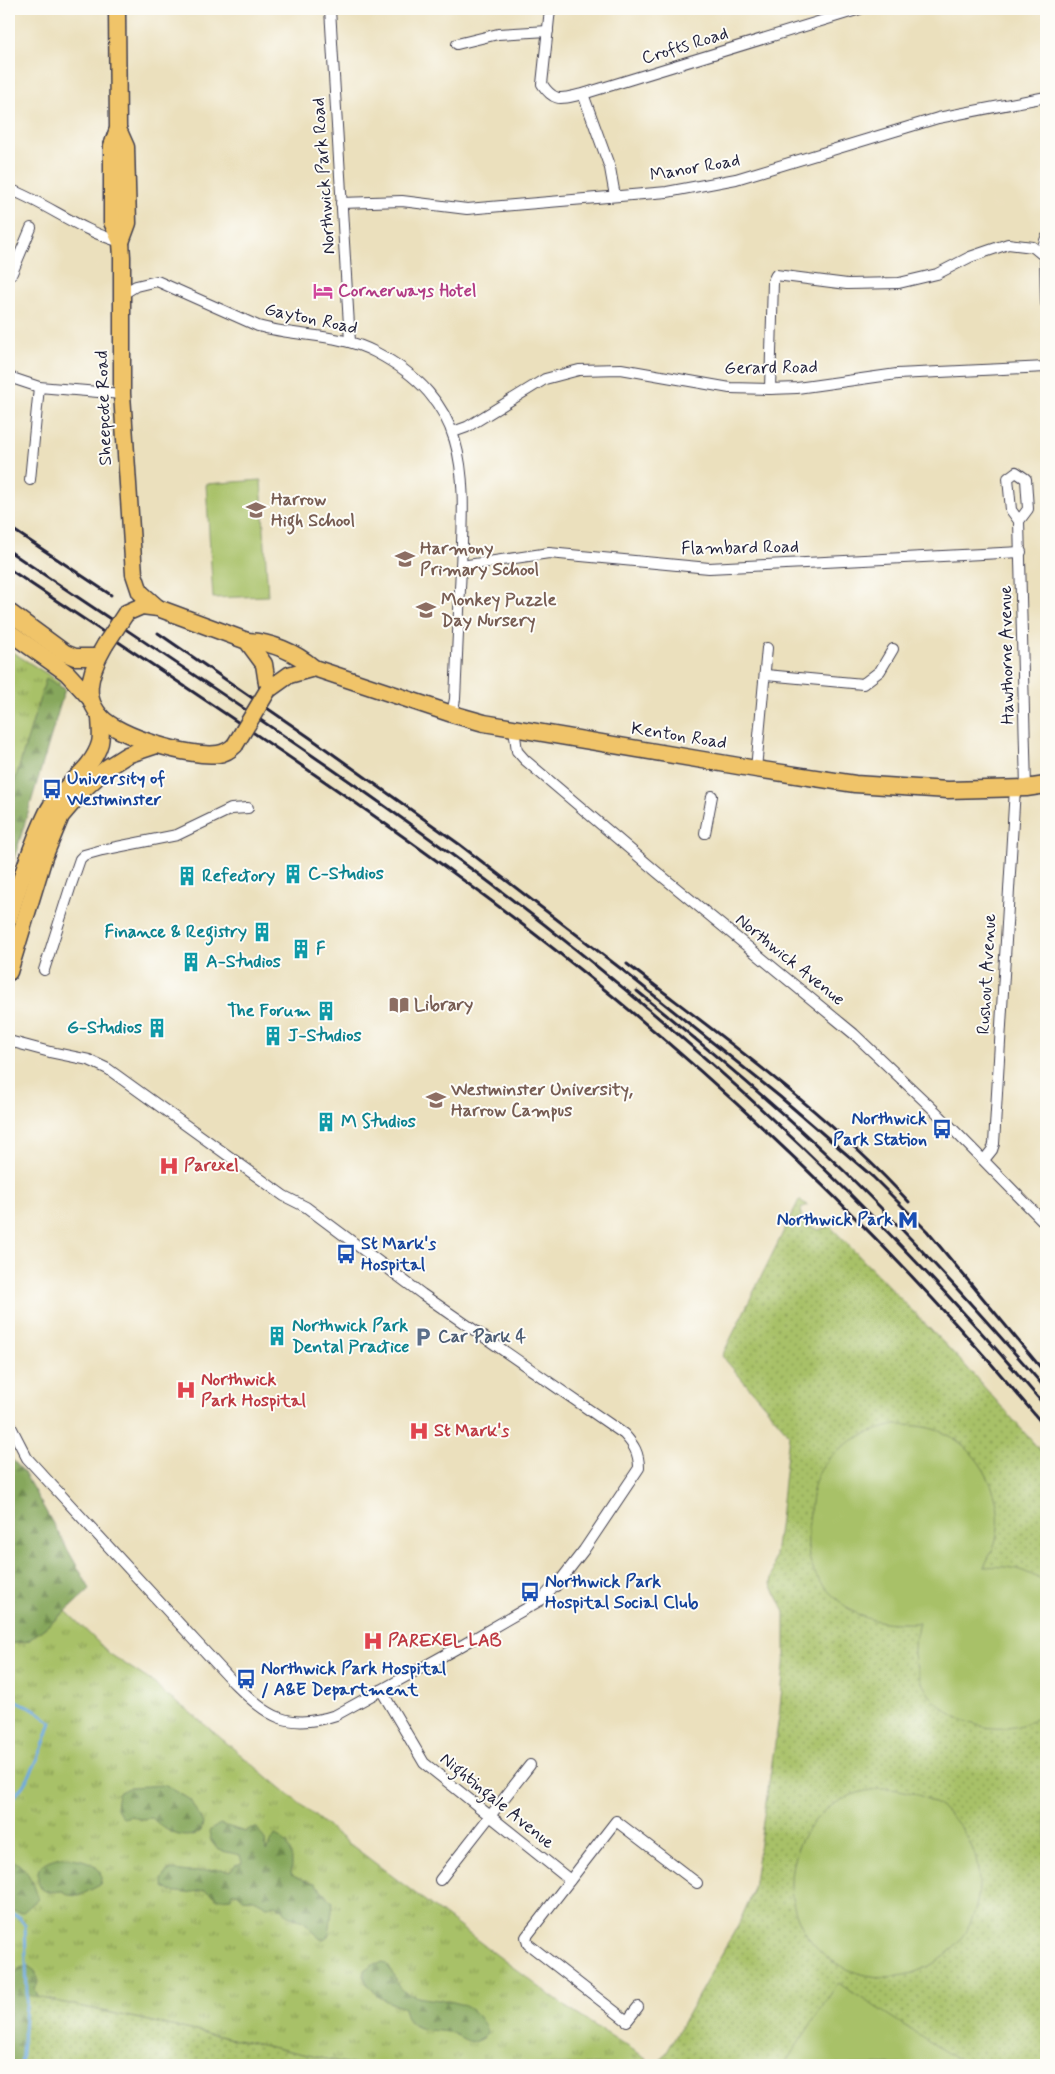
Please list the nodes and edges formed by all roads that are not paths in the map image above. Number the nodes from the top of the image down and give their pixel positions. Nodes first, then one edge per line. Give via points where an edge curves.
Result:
1 (117, 9) edge
2 (330, 9) edge
3 (550, 9) edge
4 (860, 9) edge
5 (548, 31) junction
6 (457, 44) dead end
7 (583, 94) junction
8 (1046, 97) edge
9 (9, 189) edge
10 (615, 196) junction
11 (341, 203) junction
12 (31, 228) dead end
13 (1046, 238) edge
14 (121, 242) junction
15 (1042, 252) junction
16 (10, 273) edge
17 (123, 294) junction
18 (1046, 303) edge
19 (350, 342) junction
20 (1046, 367) edge
21 (9, 377) edge
22 (39, 387) junction
23 (770, 388) junction
24 (122, 394) junction
25 (453, 432) junction
26 (30, 480) dead end
27 (1019, 521) dead end
28 (1021, 552) junction
29 (461, 566) junction
30 (134, 574) junction
31 (158, 608) junction
32 (9, 612) edge
33 (126, 613) junction
34 (9, 632) edge
35 (247, 641) junction
36 (767, 648) dead end
37 (893, 649) dead end
38 (102, 651) junction
39 (314, 668) junction
40 (766, 675) junction
41 (268, 690) junction
42 (90, 698) junction
43 (452, 714) junction
44 (100, 716) junction
45 (514, 728) junction
46 (158, 745) junction
47 (756, 768) junction
48 (1046, 785) edge
49 (1021, 788) junction
50 (712, 796) dead end
51 (248, 808) dead end
52 (705, 833) dead end
53 (9, 918) edge
54 (44, 970) dead end
55 (9, 972) edge
56 (9, 1041) edge
57 (984, 1160) junction
58 (1046, 1224) edge
59 (9, 1423) edge
60 (382, 1690) junction
61 (530, 1765) dead end
62 (490, 1816) junction
63 (440, 1880) dead end
64 (570, 1880) junction
65 (696, 1882) dead end
66 (638, 2007) dead end

1 - 14 main road, Sheepcote Road via 118,129 126,147 128,222
2 - 11 street, Northwick Park Road
3 - 5 street
4 - 7 street, Crofts Road
5 - 6 street via 498,34
5 - 7 street, Crofts Road via 542,84 548,94 558,99
7 - 10 street via 610,168
8 - 10 street, Manor Road via 938,118 736,179 667,192
9 - 14 street via 95,233
10 - 11 street, Manor Road via 467,209 402,201
11 - 19 street, Northwick Park Road
12 - 16 street
13 - 15 street
14 - 17 main road, Sheepcote Road
15 - 18 street via 1045,257
15 - 23 street via 1033,247 1008,244 970,256 937,274 899,283 847,284 776,276 773,281
17 - 19 street, Gayton Road via 140,284 157,281 258,326
17 - 24 main road, Sheepcote Road
19 - 25 street, Gayton Road via 374,351 420,383
20 - 23 street, Gerard Road via 897,374 797,388
21 - 22 street
22 - 24 street
22 - 26 street
23 - 25 street, Gerard Road via 730,388 622,369 579,370 545,379 467,427
24 - 30 main road, Sheepcote Road
25 - 29 street, Gayton Road via 461,461 464,494
27 - 28 street, Hawthorne Avenue
28 - 29 street, Flambard Road via 709,568 549,553
28 - 49 street, Hawthorne Avenue
29 - 43 street, Gayton Road
30 - 31 main road, Sheepcote Road via 140,592
30 - 33 main road, Sheepcote Road
31 - 33 main road via 142,606
31 - 35 main road
32 - 38 main road via 65,653 75,657
33 - 38 main road, bridge
34 - 42 main road via 67,672
35 - 39 main road, Kenton Road via 263,642 302,658
35 - 41 main road via 264,664
36 - 40 street
37 - 40 street via 880,671 863,684
38 - 42 main road via 92,677
39 - 41 main road via 289,675
39 - 43 main road, Kenton Road
40 - 47 street
41 - 46 main road, bridge via 229,751 218,754 185,752
42 - 44 main road
43 - 45 main road, Kenton Road
44 - 46 main road via 121,732
44 - 53 main road via 100,741 94,759 48,811 30,852
45 - 47 main road, Kenton Road
45 - 57 street, Northwick Avenue via 517,751 524,760 854,1034
46 - 55 main road via 126,755 108,767 61,816 44,857
47 - 49 main road, Kenton Road via 881,786 948,790
48 - 49 main road, Kenton Road
49 - 57 street, Rushout Avenue via 994,1144
50 - 52 street
51 - 54 street via 232,809 184,833 84,855 74,876
56 - 60 street via 90,1060 108,1069 624,1434 635,1447 639,1468 556,1586 535,1603
57 - 58 street, Northwick Avenue
59 - 60 street via 27,1458 263,1710 282,1719 317,1721 336,1715
60 - 62 street, Nightingale Avenue via 424,1763
61 - 62 street
62 - 63 street
62 - 64 street, Nightingale Avenue
64 - 65 street via 616,1822
64 - 66 street via 526,1937 528,1944 627,2021

